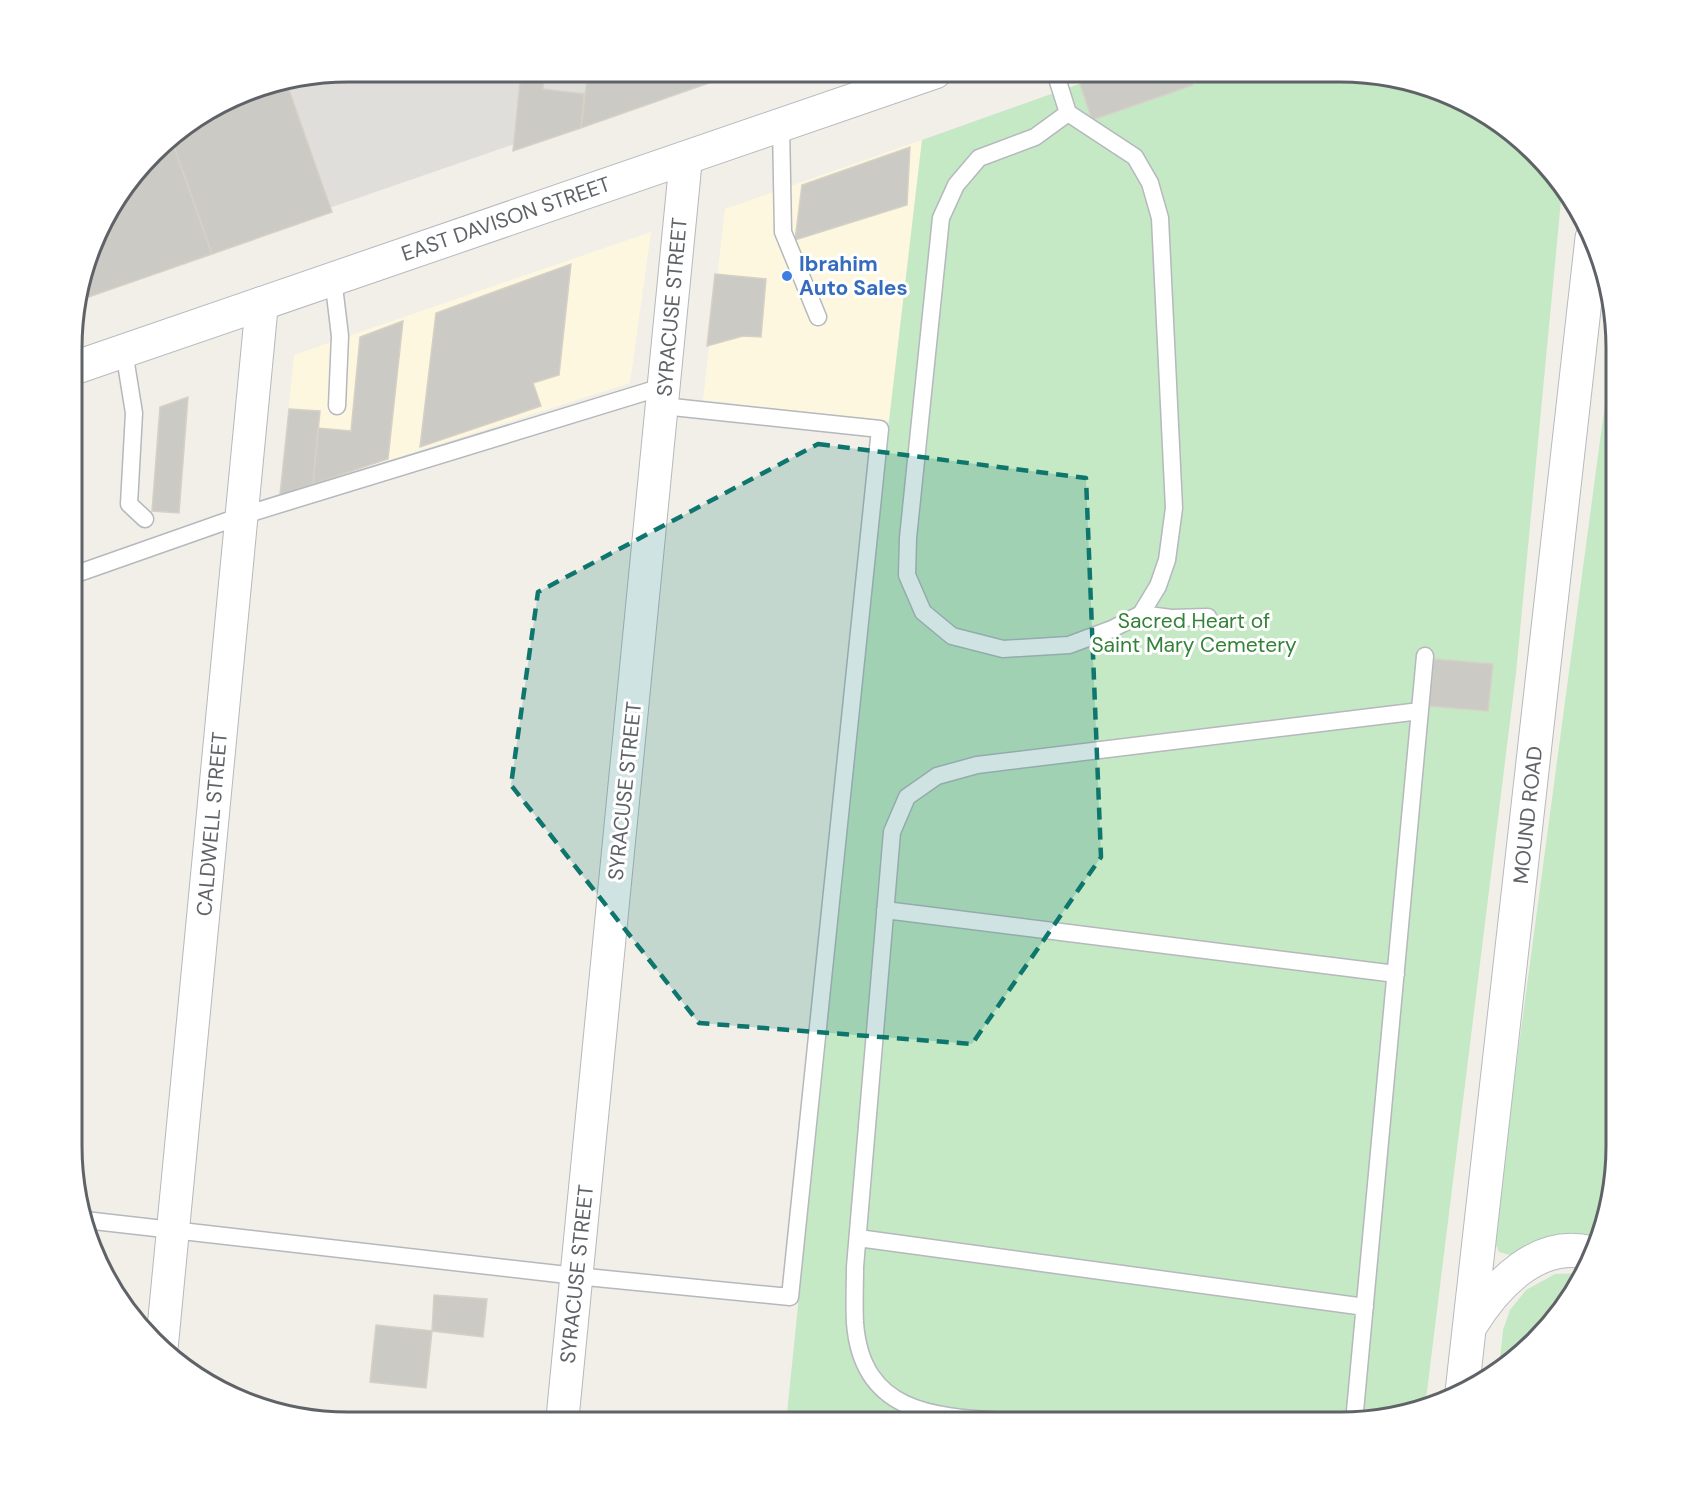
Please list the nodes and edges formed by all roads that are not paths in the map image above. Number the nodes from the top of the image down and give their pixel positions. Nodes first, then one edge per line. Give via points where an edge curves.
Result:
1 (906, 82) edge
2 (1058, 82) edge
3 (1068, 113) junction
4 (781, 126) junction
5 (686, 158) junction
6 (333, 278) junction
7 (1596, 279) edge
8 (262, 303) junction
9 (818, 317) dead end
10 (124, 351) junction
11 (82, 365) edge
12 (664, 396) junction
13 (337, 406) dead end
14 (241, 516) junction
15 (145, 519) dead end
16 (82, 572) edge
17 (1141, 615) junction
18 (1208, 617) dead end
19 (1425, 656) dead end
20 (1420, 711) junction
21 (885, 910) junction
22 (1396, 975) junction
23 (94, 1221) edge
24 (173, 1230) junction
25 (858, 1238) junction
26 (1584, 1251) edge
27 (576, 1276) junction
28 (1365, 1307) junction
29 (1470, 1327) junction
30 (163, 1337) edge
31 (1463, 1382) edge
32 (563, 1412) edge
33 (928, 1412) edge
34 (1355, 1412) edge

1 - 4 main road, EAST DAVISON STREET
2 - 3 lane
3 - 17 lane via 1135,157 1150,183 1160,218 1174,508 1167,560
3 - 17 lane via 1035,137 980,158 956,185 941,218 907,575 923,612 952,636 1003,649 1069,645
4 - 5 main road, EAST DAVISON STREET
4 - 9 lane via 783,232
5 - 6 main road, EAST DAVISON STREET
5 - 12 street, SYRACUSE STREET
6 - 8 main road, EAST DAVISON STREET
6 - 13 lane via 339,336
7 - 29 main road, MOUND ROAD
8 - 10 main road, EAST DAVISON STREET
8 - 14 street, CALDWELL STREET
10 - 11 main road, EAST DAVISON STREET
10 - 15 lane via 134,413 129,504
12 - 14 lane
12 - 27 street, SYRACUSE STREET
12 - 27 lane via 880,429 790,1297
14 - 16 lane
14 - 24 street, CALDWELL STREET
17 - 18 lane
19 - 20 lane
20 - 21 lane via 977,765 937,776 907,797 892,832
20 - 22 lane
21 - 22 lane
21 - 25 lane
22 - 28 lane
23 - 24 lane
24 - 27 lane
24 - 30 street, CALDWELL STREET
25 - 28 lane
25 - 33 lane via 855,1324 864,1364 878,1385 902,1404
26 - 29 main road via 1574,1248 1544,1254 1514,1272 1484,1303
27 - 32 street, SYRACUSE STREET
28 - 34 lane
29 - 31 main road, MOUND ROAD

